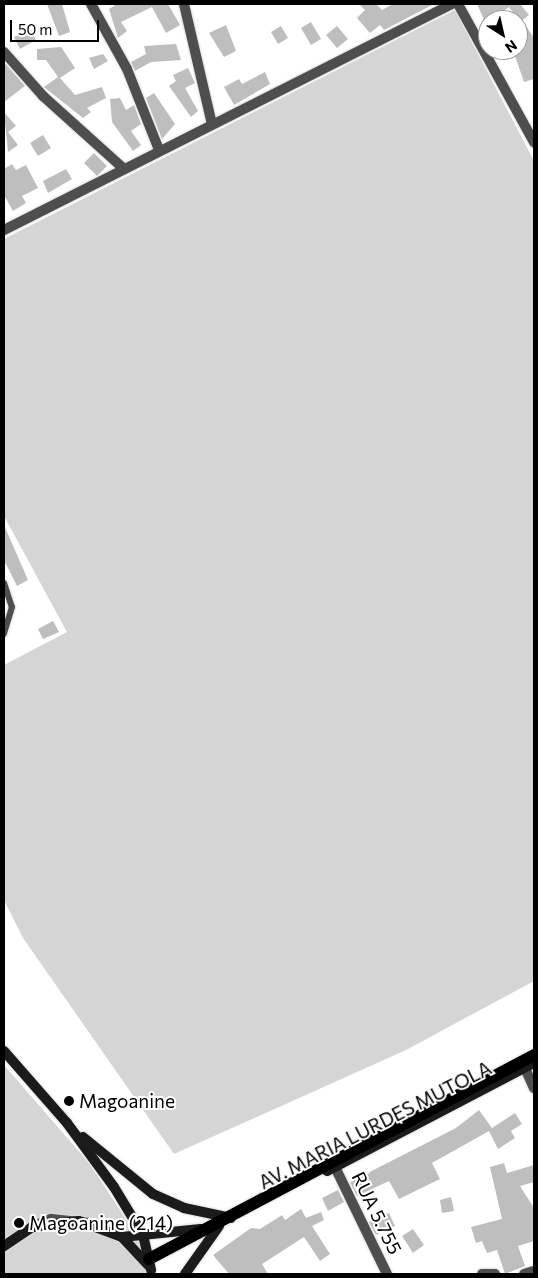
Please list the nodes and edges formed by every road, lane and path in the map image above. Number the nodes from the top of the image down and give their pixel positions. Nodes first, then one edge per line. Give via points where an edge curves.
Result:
1 (91, 4) edge
2 (184, 4) edge
3 (452, 4) edge
4 (458, 4) edge
5 (4, 52) edge
6 (212, 124) junction
7 (534, 142) edge
8 (159, 150) junction
9 (123, 168) junction
10 (4, 230) edge
11 (4, 582) edge
12 (4, 634) edge
13 (4, 1051) edge
14 (534, 1055) edge
15 (530, 1065) edge
16 (534, 1088) edge
17 (67, 1123) junction
18 (335, 1168) junction
19 (232, 1218) junction
20 (218, 1226) junction
21 (103, 1227) junction
22 (143, 1235) junction
23 (122, 1237) junction
24 (4, 1241) edge
25 (4, 1246) edge
26 (151, 1268) edge
27 (534, 1271) edge
28 (185, 1274) edge
29 (388, 1274) edge
30 (482, 1274) edge
31 (495, 1274) edge
32 (524, 1274) edge

1 - 8 street via 127,69
2 - 6 street
3 - 6 street
4 - 7 street
5 - 9 street via 43,96
6 - 8 street
8 - 9 street
9 - 10 street
11 - 12 lane via 12,607
13 - 17 main road
14 - 26 main road
15 - 16 street
15 - 18 main road, AV. MARIA LURDES MUTOLA
17 - 19 main road via 148,1191 184,1208
17 - 22 main road
18 - 19 main road, AV. MARIA LURDES MUTOLA
18 - 29 street, RUA 5.755
19 - 20 main road, AV. MARIA LURDES MUTOLA
20 - 22 main road
20 - 28 main road
21 - 23 main road
21 - 24 lane via 82,1216 51,1217
21 - 25 main road via 56,1221 32,1227
22 - 23 main road
22 - 26 main road
23 - 26 main road
27 - 32 street
30 - 31 street

